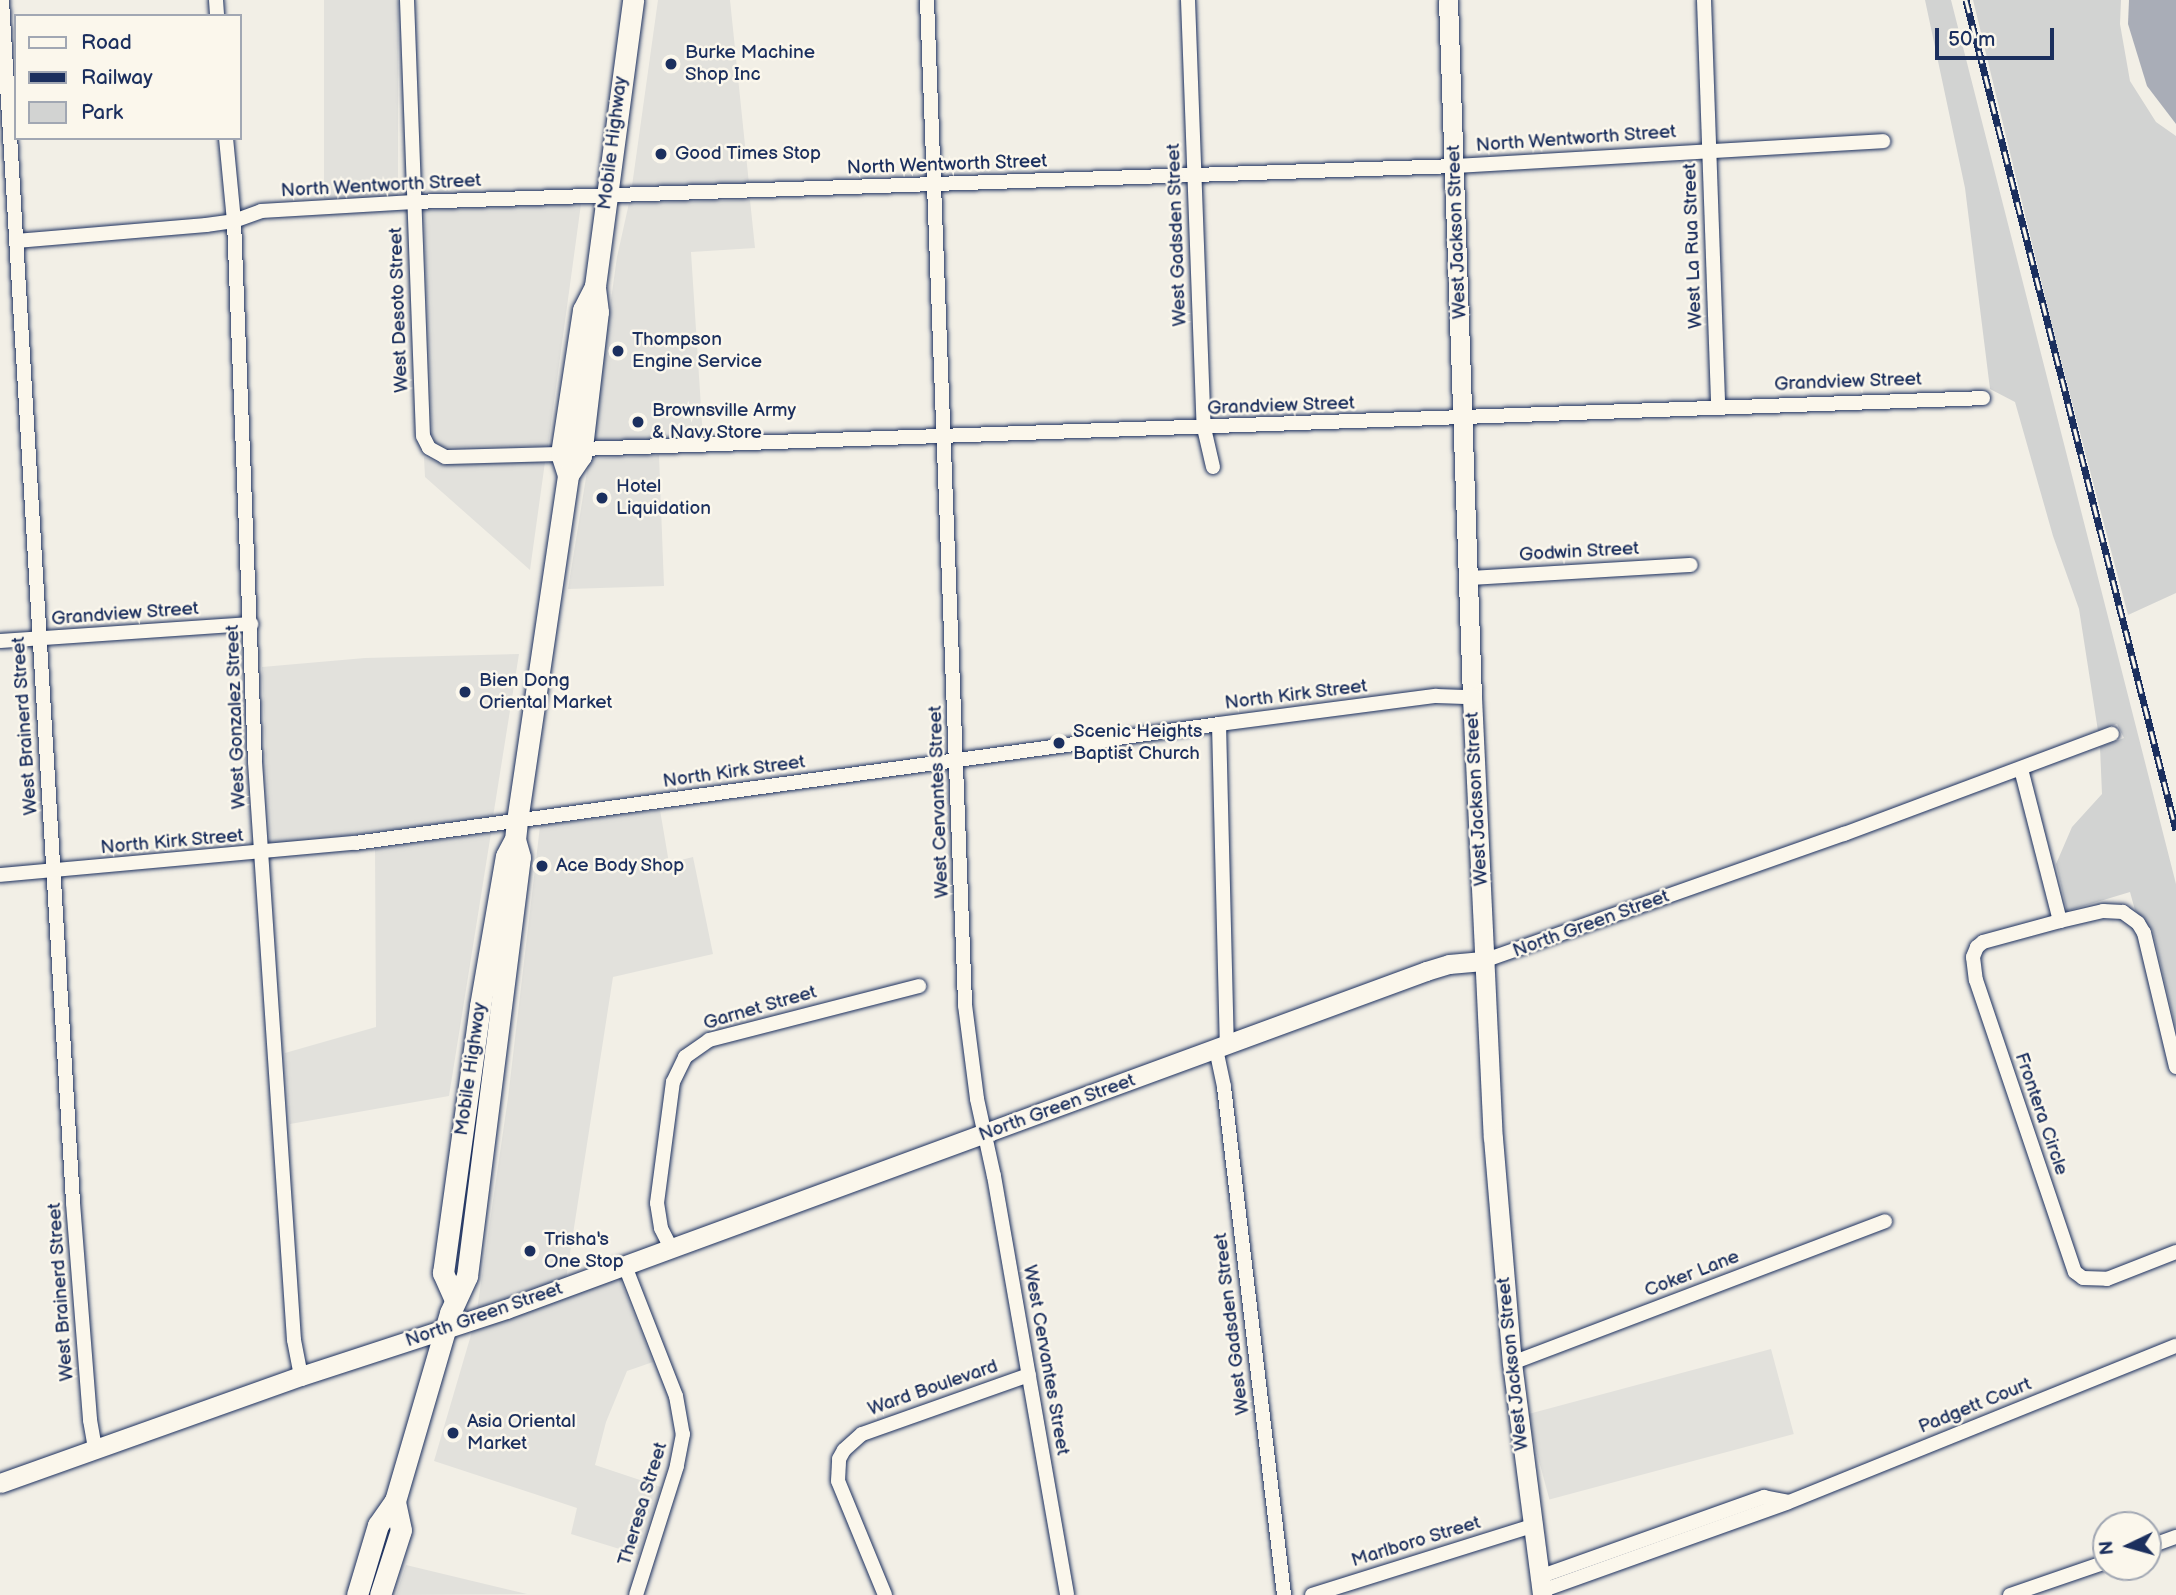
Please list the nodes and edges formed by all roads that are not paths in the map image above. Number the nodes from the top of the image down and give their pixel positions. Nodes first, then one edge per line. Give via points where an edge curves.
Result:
1 (2, 0) edge
2 (407, 0) edge
3 (633, 0) edge
4 (927, 0) edge
5 (1188, 0) edge
6 (1448, 0) edge
7 (1704, 0) edge
8 (226, 140) edge
9 (1883, 141) dead end
10 (1709, 150) junction
11 (1454, 166) junction
12 (1194, 175) junction
13 (935, 185) junction
14 (606, 195) junction
15 (414, 202) junction
16 (234, 221) junction
17 (16, 241) junction
18 (1983, 398) dead end
19 (1718, 406) junction
20 (1464, 418) junction
21 (1204, 428) junction
22 (945, 437) junction
23 (429, 449) joint
24 (571, 452) junction
25 (1213, 467) dead end
26 (1691, 565) dead end
27 (1469, 578) junction
28 (251, 624) junction
29 (38, 639) junction
30 (0, 641) edge
31 (1472, 697) junction
32 (1219, 724) junction
33 (2112, 734) dead end
34 (957, 761) junction
35 (2021, 769) junction
36 (516, 830) junction
37 (262, 853) junction
38 (55, 872) junction
39 (0, 875) edge
40 (2060, 921) junction
41 (1483, 961) junction
42 (919, 986) dead end
43 (1222, 1046) junction
44 (2176, 1067) edge
45 (984, 1134) junction
46 (1885, 1221) dead end
47 (671, 1248) junction
48 (2176, 1252) edge
49 (625, 1266) junction
50 (446, 1328) junction
51 (2176, 1346) edge
52 (1512, 1363) junction
53 (1029, 1375) junction
54 (301, 1376) junction
55 (95, 1448) junction
56 (0, 1483) edge
57 (395, 1501) junction
58 (1532, 1526) junction
59 (2092, 1567) edge
60 (1541, 1588) edge
61 (357, 1595) edge
62 (380, 1595) edge
63 (636, 1595) edge
64 (885, 1595) edge
65 (1067, 1595) edge
66 (1284, 1595) edge
67 (1312, 1595) edge
68 (2012, 1595) edge

1 - 17 street, West Brainerd Street
2 - 15 street, West Desoto Street
3 - 14 main road, Mobile Highway
4 - 13 street, West Cervantes Street
5 - 12 street, West Gadsden Street
6 - 11 street, West Jackson Street
7 - 10 street, West La Rua Street
8 - 16 street, West Gonzalez Street
9 - 10 street, North Wentworth Street
10 - 11 street, North Wentworth Street
10 - 19 street, West La Rua Street
11 - 12 street, North Wentworth Street
11 - 20 street, West Jackson Street
12 - 13 street, North Wentworth Street
12 - 21 street, West Gadsden Street
13 - 14 street, North Wentworth Street
13 - 22 street, West Cervantes Street
14 - 15 street, North Wentworth Street
14 - 24 main road, Mobile Highway via 595,286 583,310
15 - 16 street, North Wentworth Street via 261,211
15 - 23 street, West Desoto Street via 422,436
16 - 17 street, North Wentworth Street
16 - 28 street, West Gonzalez Street
17 - 29 street, West Brainerd Street
18 - 19 street, Grandview Street
19 - 20 street, Grandview Street
20 - 21 street, Grandview Street
20 - 27 street, West Jackson Street
21 - 22 street, Grandview Street
21 - 25 street, West Gadsden Street
22 - 24 street, Grandview Street
22 - 34 street, West Cervantes Street
23 - 24 street, Grandview Street via 445,457
24 - 36 main road, Mobile Highway
26 - 27 street, Godwin Street
27 - 31 street, West Jackson Street
28 - 29 street, Grandview Street
28 - 37 street, West Gonzalez Street
29 - 30 street, Grandview Street
29 - 38 street, West Brainerd Street
31 - 32 street, North Kirk Street via 1436,696
31 - 41 street, West Jackson Street
32 - 34 street, North Kirk Street
32 - 43 street, West Gadsden Street
33 - 35 street, North Green Street
34 - 36 street, North Kirk Street
34 - 45 street, West Cervantes Street via 965,1005
35 - 40 street
35 - 41 street, North Green Street
36 - 37 street, North Kirk Street
36 - 50 main road, Mobile Highway via 506,856 480,1006 443,1273 455,1300
37 - 38 street, North Kirk Street
37 - 54 street, West Gonzalez Street via 294,1340
38 - 39 street, North Kirk Street
38 - 55 street, West Brainerd Street via 73,1203
40 - 44 street, Frontera Circle via 2112,911 2123,912 2138,923
40 - 48 street, Frontera Circle via 1983,942 1973,957 1985,1006 2075,1272 2083,1278 2106,1279
41 - 43 street, North Green Street via 1426,971
41 - 52 street, West Jackson Street
42 - 47 street, Garnet Street via 709,1040 685,1057 673,1082 657,1203 661,1228
43 - 45 street, North Green Street
43 - 66 street, West Gadsden Street
45 - 47 street, North Green Street
45 - 53 street, West Cervantes Street
46 - 52 street, Coker Lane
47 - 49 street, North Green Street
49 - 50 street, North Green Street
49 - 63 street, Theresa Street via 676,1396 683,1434
50 - 54 street, North Green Street
50 - 57 main road, Mobile Highway
51 - 60 street, Padgett Court via 1789,1502
52 - 58 street, West Jackson Street
53 - 64 street, Ward Boulevard via 862,1434 844,1450 838,1481
53 - 65 street, West Cervantes Street
54 - 55 street, North Green Street
55 - 56 street, North Green Street
57 - 61 main road, Mobile Highway via 378,1525
57 - 62 main road, Mobile Highway via 401,1530
58 - 60 street, West Jackson Street
58 - 67 street, Marlboro Street
59 - 68 street

